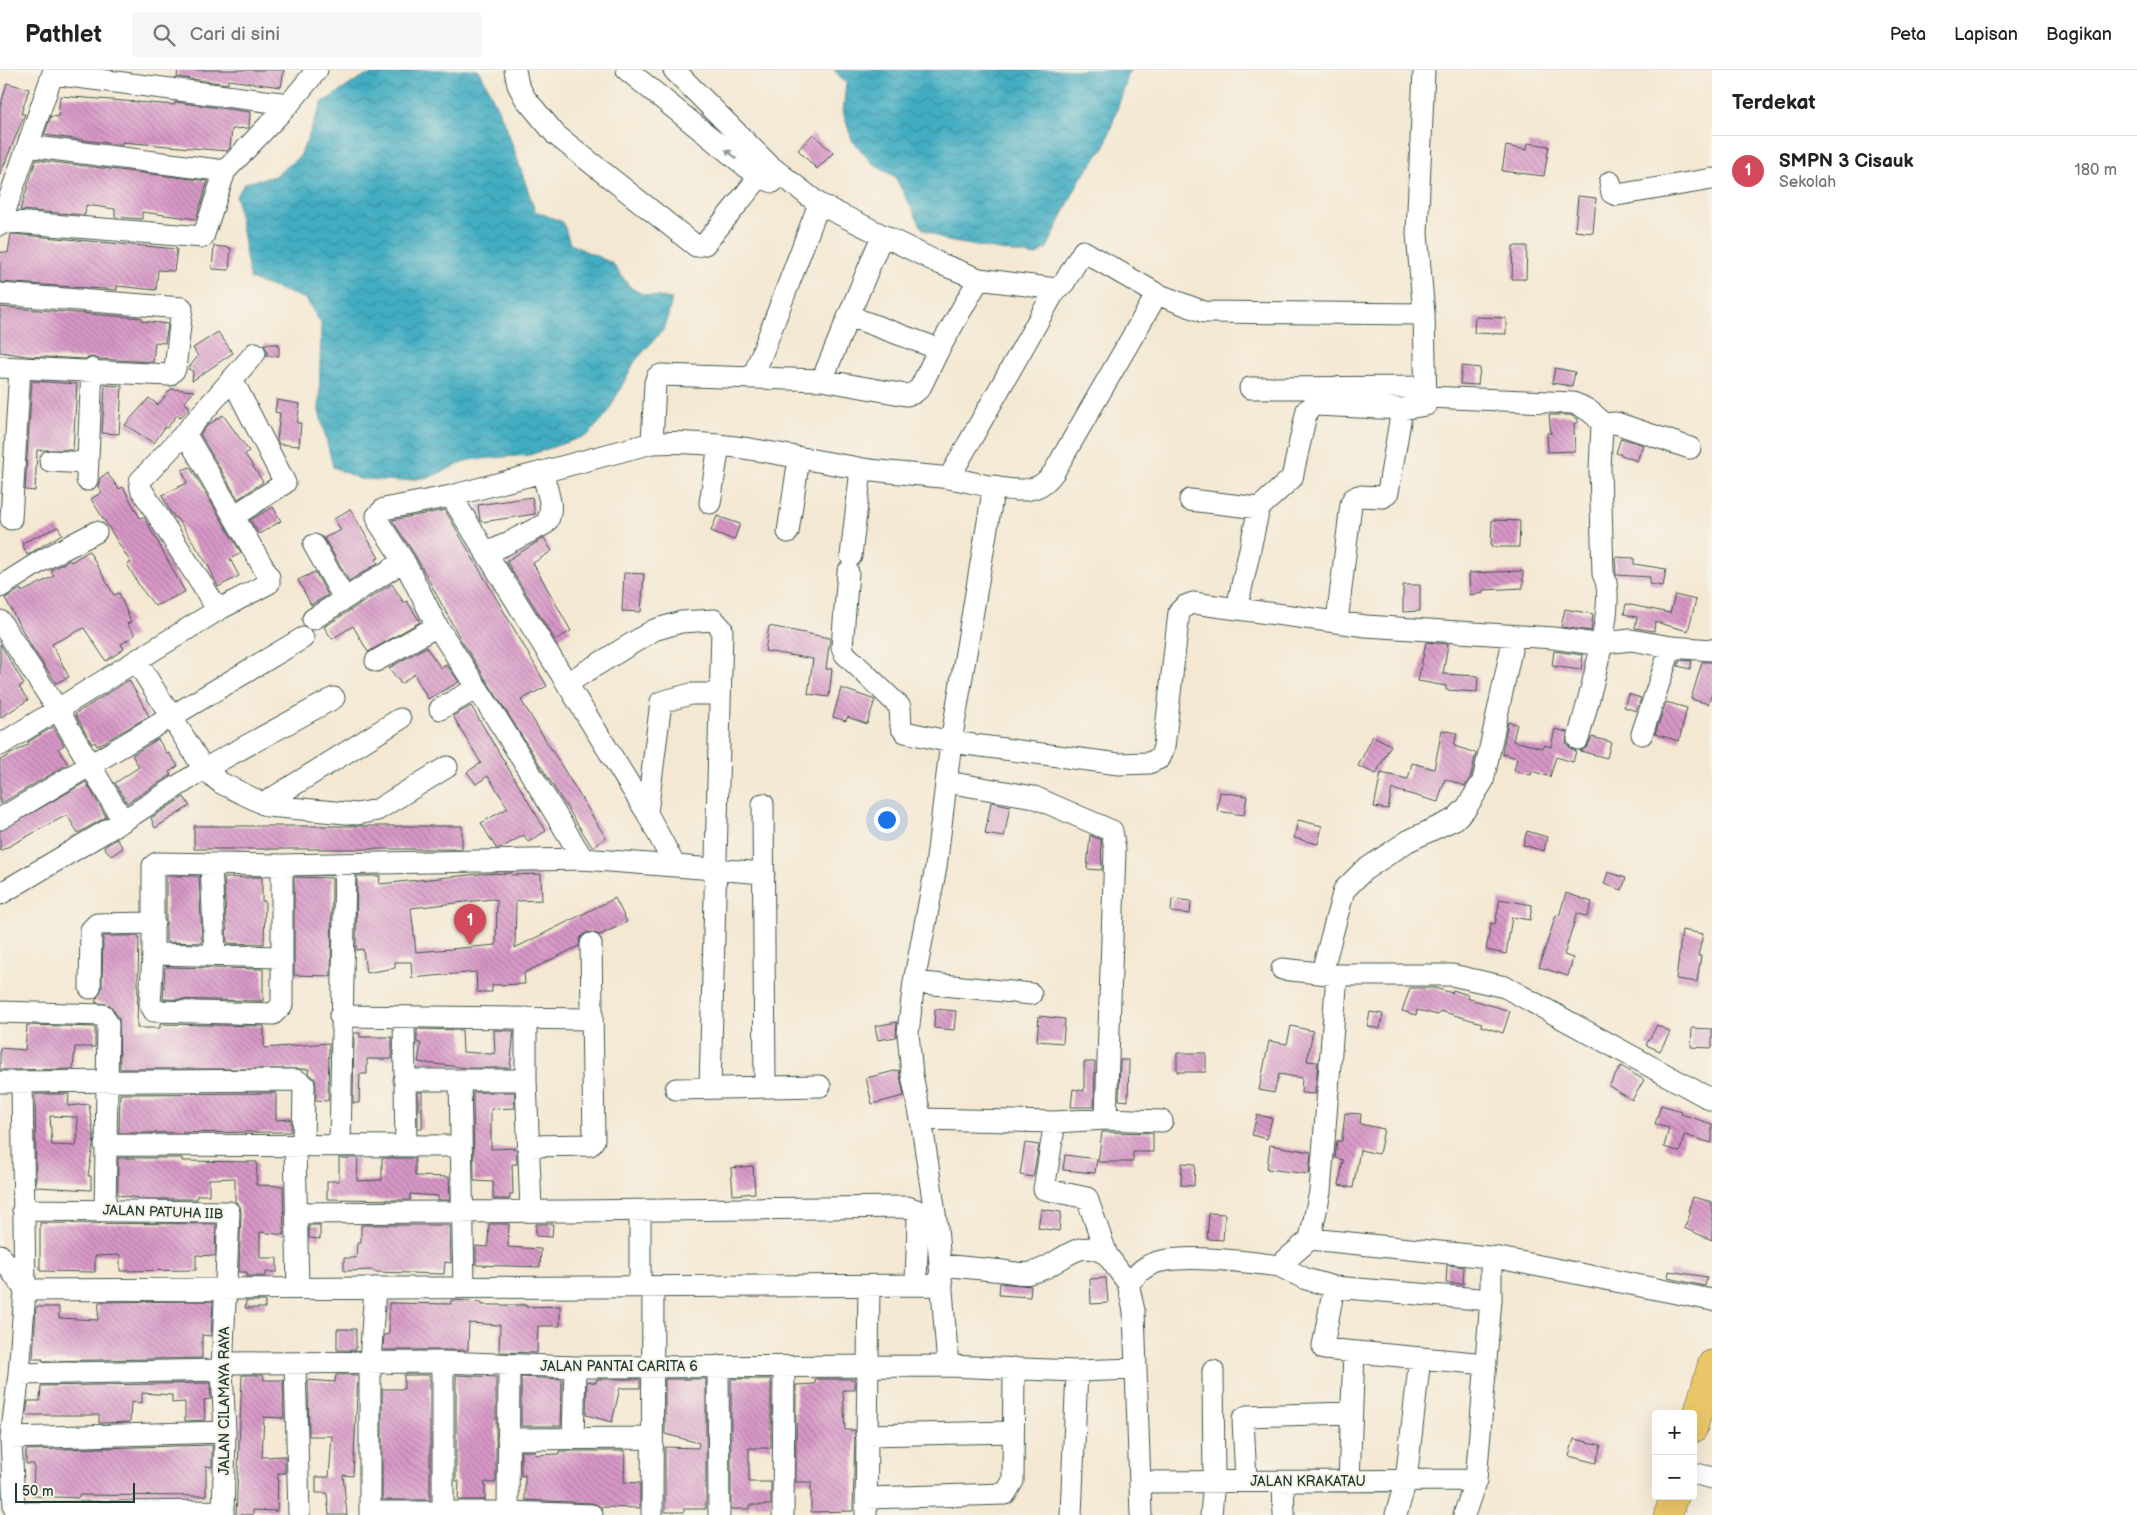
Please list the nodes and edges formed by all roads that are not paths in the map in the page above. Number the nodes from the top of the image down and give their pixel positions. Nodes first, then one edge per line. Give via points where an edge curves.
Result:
1 (317, 70) edge
2 (515, 70) edge
3 (627, 70) edge
4 (674, 70) edge
5 (1424, 70) edge
6 (54, 72) edge
7 (289, 104) junction
8 (28, 146) junction
9 (225, 171) junction
10 (764, 171) junction
11 (1712, 179) edge
12 (1610, 182) dead end
13 (811, 198) junction
14 (1, 223) edge
15 (882, 236) junction
16 (979, 279) junction
17 (1056, 289) junction
18 (0, 294) edge
19 (1157, 294) junction
20 (1424, 314) junction
21 (848, 316) junction
22 (939, 348) junction
23 (254, 353) dead end
24 (10, 367) edge
25 (92, 369) junction
26 (753, 377) junction
27 (232, 379) junction
28 (822, 380) junction
29 (1250, 388) dead end
30 (1426, 392) junction
31 (1402, 409) junction
32 (1602, 424) junction
33 (185, 433) junction
34 (652, 443) junction
35 (719, 445) junction
36 (1690, 448) dead end
37 (799, 458) junction
38 (50, 461) dead end
39 (861, 469) junction
40 (542, 472) junction
41 (949, 478) junction
42 (994, 486) junction
43 (451, 496) junction
44 (1190, 500) dead end
45 (710, 503) dead end
46 (1259, 508) junction
47 (234, 516) junction
48 (11, 519) dead end
49 (96, 532) dead end
50 (788, 532) dead end
51 (314, 545) dead end
52 (486, 554) junction
53 (404, 561) junction
54 (0, 587) edge
55 (344, 598) junction
56 (1237, 608) junction
57 (218, 610) junction
58 (313, 619) dead end
59 (0, 621) edge
60 (1337, 622) junction
61 (437, 626) junction
62 (1514, 636) junction
63 (303, 638) dead end
64 (1603, 644) junction
65 (1672, 647) junction
66 (1712, 650) edge
67 (376, 661) dead end
68 (137, 662) junction
69 (566, 683) junction
70 (477, 688) junction
71 (720, 694) junction
72 (334, 698) dead end
73 (440, 709) dead end
74 (58, 710) junction
75 (171, 719) junction
76 (400, 719) dead end
77 (1642, 734) dead end
78 (1578, 739) dead end
79 (951, 742) junction
80 (0, 745) edge
81 (91, 765) junction
82 (447, 767) dead end
83 (204, 768) junction
84 (947, 782) junction
85 (263, 804) junction
86 (763, 804) dead end
87 (647, 813) junction
88 (0, 819) edge
89 (124, 821) junction
90 (583, 859) junction
91 (211, 864) junction
92 (345, 864) junction
93 (282, 865) junction
94 (675, 866) junction
95 (716, 870) junction
96 (764, 873) junction
97 (0, 894) edge
98 (154, 923) junction
99 (591, 944) dead end
100 (154, 954) junction
101 (215, 954) junction
102 (281, 957) junction
103 (1282, 969) dead end
104 (1330, 974) junction
105 (914, 982) junction
106 (90, 988) dead end
107 (1031, 994) dead end
108 (0, 1012) edge
109 (340, 1016) junction
110 (404, 1018) junction
111 (526, 1018) junction
112 (591, 1018) junction
113 (404, 1080) junction
114 (460, 1080) junction
115 (526, 1080) junction
116 (0, 1082) edge
117 (22, 1082) junction
118 (107, 1082) junction
119 (765, 1086) junction
120 (820, 1086) dead end
121 (710, 1088) junction
122 (676, 1089) dead end
123 (1712, 1100) edge
124 (921, 1119) junction
125 (1106, 1119) junction
126 (1162, 1121) dead end
127 (1055, 1122) junction
128 (105, 1145) junction
129 (299, 1145) junction
130 (340, 1146) junction
131 (406, 1146) junction
132 (461, 1146) junction
133 (529, 1146) junction
134 (23, 1210) junction
135 (532, 1210) junction
136 (105, 1211) junction
137 (640, 1211) junction
138 (463, 1212) junction
139 (296, 1213) junction
140 (1310, 1239) junction
141 (0, 1255) edge
142 (1107, 1255) junction
143 (1491, 1258) junction
144 (1279, 1266) junction
145 (942, 1275) junction
146 (1128, 1283) junction
147 (916, 1285) junction
148 (869, 1286) junction
149 (646, 1287) junction
150 (1334, 1287) junction
151 (226, 1288) junction
152 (298, 1288) junction
153 (375, 1288) junction
154 (464, 1288) junction
155 (25, 1290) junction
156 (1491, 1300) junction
157 (1712, 1300) edge
158 (1354, 1353) junction
159 (1420, 1358) junction
160 (370, 1362) junction
161 (443, 1362) junction
162 (295, 1364) junction
163 (1486, 1364) junction
164 (1712, 1364) edge
165 (509, 1365) junction
166 (653, 1366) junction
167 (718, 1366) junction
168 (948, 1366) junction
169 (222, 1367) junction
170 (575, 1367) junction
171 (784, 1367) junction
172 (867, 1367) junction
173 (1014, 1368) junction
174 (1135, 1369) junction
175 (1077, 1371) junction
176 (1213, 1371) dead end
177 (19, 1374) junction
178 (1351, 1413) junction
179 (1697, 1415) edge
180 (225, 1432) junction
181 (1013, 1432) junction
182 (866, 1435) junction
183 (11, 1438) junction
184 (573, 1438) junction
185 (652, 1438) junction
186 (508, 1439) junction
187 (1697, 1474) edge
188 (1712, 1478) edge
189 (1406, 1480) junction
190 (1476, 1480) junction
191 (1214, 1481) junction
192 (1246, 1481) junction
193 (1349, 1481) junction
194 (1141, 1482) junction
195 (1283, 1482) junction
196 (1673, 1500) edge
197 (866, 1506) edge
198 (443, 1512) junction
199 (508, 1512) junction
200 (223, 1513) edge
201 (370, 1513) edge
202 (299, 1515) edge
203 (592, 1515) edge
204 (652, 1515) edge
205 (719, 1515) edge
206 (783, 1515) edge
207 (1071, 1515) edge
208 (1141, 1515) edge
209 (1211, 1515) edge
210 (1284, 1515) edge
211 (1396, 1515) edge
212 (1464, 1515) edge
213 (1668, 1515) edge

1 - 7 street
2 - 10 street via 525,98 556,135 696,246 705,244
10 -> 3 street
4 - 10 street
5 - 20 street via 1417,234
6 - 7 street
6 - 8 street
7 - 9 street
8 - 9 street
8 - 14 street
9 - 14 street via 204,237
10 - 13 street
11 - 12 street via 1617,195 1612,192
13 - 15 street
13 - 26 street
15 - 16 street
15 - 21 street
16 - 17 street
16 - 22 street
17 - 19 street via 1064,283 1083,251
17 - 41 street
18 - 25 street via 182,308 175,369 170,374
19 - 20 street via 1204,312
19 - 42 street via 1046,484 1022,490
20 - 30 street
21 - 22 street
21 - 28 street
22 - 28 street via 920,388 914,393 906,395
23 - 27 street
24 - 25 street
24 - 48 street
25 - 38 street via 87,472
26 - 28 street
26 - 34 street via 661,375 657,378
27 - 33 street
27 - 47 street via 285,484
29 - 30 street
30 - 31 street via 1426,405
30 - 32 street via 1573,403 1586,408
31 - 46 street via 1315,405 1307,410 1292,478
31 - 60 street via 1388,492 1383,497 1358,496 1351,504
32 - 36 street via 1616,423
32 - 64 street via 1603,574 1607,586
33 - 47 street
33 - 57 street via 143,475 141,489
34 - 35 street
34 - 40 street
35 - 37 street
35 - 45 street
37 - 39 street
37 - 50 street
39 - 41 street
39 - 79 street via 842,647 845,654 900,707 905,732
40 - 43 street
40 - 52 street via 552,512 550,519
41 - 42 street
42 - 79 street
43 - 52 street
43 - 53 street via 379,512 379,523
44 - 46 street
46 - 56 street
47 - 57 street via 269,582
49 - 54 street
51 - 55 street
52 - 69 street
53 - 55 street
53 - 61 street
55 - 58 street
56 - 60 street
56 - 79 street via 1193,603 1180,612 1164,747 1160,758 1149,764 1119,764
57 - 68 street
59 - 74 street
60 - 62 street
61 - 67 street
61 - 70 street
62 - 64 street
62 - 104 street via 1483,781 1467,807 1455,819 1408,841 1363,871 1344,890
63 - 75 street
64 - 65 street via 1631,640
64 - 78 street
65 - 66 street
65 - 77 street
68 - 74 street
68 - 75 street
69 - 71 street via 654,630 681,622 714,620 722,629
69 - 87 street
70 - 73 street
70 - 90 street
71 - 87 street via 691,694 661,702
71 - 95 street
72 - 83 street
74 - 80 street
74 - 81 street
75 - 81 street
75 - 83 street
76 - 85 street
79 - 84 street
81 - 88 street
81 - 89 street
82 - 85 street via 368,813 282,809
83 - 85 street via 221,783
83 - 89 street
84 - 105 street via 936,867
84 - 125 street via 1034,797 1112,831 1115,850
86 - 96 street
87 - 94 street
89 - 97 street
90 - 92 street
90 - 94 street
91 - 93 street
91 - 98 street via 157,863 153,866
91 - 101 street
92 - 93 street
92 - 109 street
93 - 102 street
94 - 95 street
95 - 96 street
95 - 121 street
96 - 119 street
98 - 100 street
98 - 106 street via 97,924 91,930
99 - 112 street
100 - 101 street
100 - 102 street via 150,1004 154,1010 273,1014 282,1005
101 - 102 street
103 - 104 street
104 - 123 street via 1452,975 1505,987
104 - 140 street via 1322,1174
105 - 107 street
105 - 124 street via 908,1033
108 - 118 street via 103,1015 108,1024
109 - 110 street
109 - 130 street
110 - 111 street
110 - 113 street
111 - 112 street
111 - 115 street
112 - 133 street via 594,1140 590,1145
113 - 114 street
113 - 131 street
114 - 115 street
114 - 132 street
115 - 133 street
116 - 117 street
117 - 118 street
117 - 134 street
118 - 128 street
118 - 129 street via 296,1080 304,1085
119 - 120 street
119 - 121 street
121 - 122 street
124 - 127 street
124 - 145 street
125 - 126 street
125 - 127 street
127 - 142 street via 1044,1188 1088,1198
128 - 129 street
128 - 136 street
129 - 130 street
129 - 139 street
130 - 131 street
131 - 132 street
132 - 138 street
133 - 135 street
134 - 136 street, JALAN PATUHA IIB
134 - 155 street
135 - 137 street
135 - 138 street
136 - 151 street, JALAN PATUHA IIB via 229,1212
137 - 147 street via 907,1207 916,1210 918,1221
137 - 149 street
138 - 139 street
138 - 154 street
139 - 152 street
140 - 143 street
140 - 144 street
141 - 155 street
142 - 145 street via 1088,1246 1029,1274
142 - 146 street
143 - 156 street
143 - 157 street
144 - 146 street via 1231,1260 1168,1260 1146,1266
144 - 150 street via 1306,1279
145 - 147 street
145 - 168 street
146 - 174 street via 1134,1311
147 - 148 street
148 - 149 street
148 - 172 street
149 - 154 street
149 - 166 street
150 - 156 street
150 - 158 street via 1323,1346 1324,1349
151 - 152 street
151 - 155 street
151 - 169 street, JALAN CILAMAYA RAYA
152 - 153 street
153 - 154 street
153 - 160 street
155 - 177 street
156 - 163 street
158 - 159 street
158 - 178 street
159 - 163 street
159 - 189 street
160 - 161 street, JALAN PANTAI CARITA 6
160 - 162 street, JALAN CILAMAYA RAYA
160 - 201 street
161 - 165 street, JALAN PANTAI CARITA 6
161 - 198 street
162 - 169 street, JALAN CILAMAYA RAYA
162 - 202 street
163 - 190 street
164 - 179 main road
165 - 170 street, JALAN PANTAI CARITA 6
165 - 186 street
166 - 167 street, JALAN PANTAI CARITA 6
166 - 170 street, JALAN PANTAI CARITA 6
166 - 185 street
167 - 171 street, JALAN PANTAI CARITA 6
167 - 205 street
168 - 172 street, JALAN PANTAI CARITA 6
168 - 173 street, JALAN PANTAI CARITA 6
169 - 177 street, JALAN CILAMAYA RAYA
169 - 180 street, JALAN CILAMAYA RAYA
170 - 184 street
171 - 172 street, JALAN PANTAI CARITA 6
171 - 206 street
172 - 182 street
173 - 175 street, JALAN PANTAI CARITA 6
173 - 181 street
174 - 175 street, JALAN PANTAI CARITA 6
174 - 194 street
175 - 207 street
176 - 191 street
177 - 183 street
178 - 192 street via 1247,1416 1243,1419
178 - 193 street
180 - 183 street
180 - 200 street, JALAN CILAMAYA RAYA
181 - 182 street
181 - 197 street via 1013,1480 1005,1494
182 - 197 street
183 - 200 street via 14,1507 18,1513
184 - 185 street
184 - 186 street
185 - 204 street
186 - 199 street
187 - 188 street
189 - 190 street, JALAN KRAKATAU
189 - 193 street, JALAN KRAKATAU
189 - 211 street
190 - 212 street
191 - 192 street, JALAN KRAKATAU
191 - 194 street, JALAN KRAKATAU
191 - 209 street
192 - 195 street, JALAN KRAKATAU
193 - 195 street, JALAN KRAKATAU
194 - 208 street
195 - 210 street
196 - 213 main road
198 - 199 street
198 - 201 street
199 - 203 street

